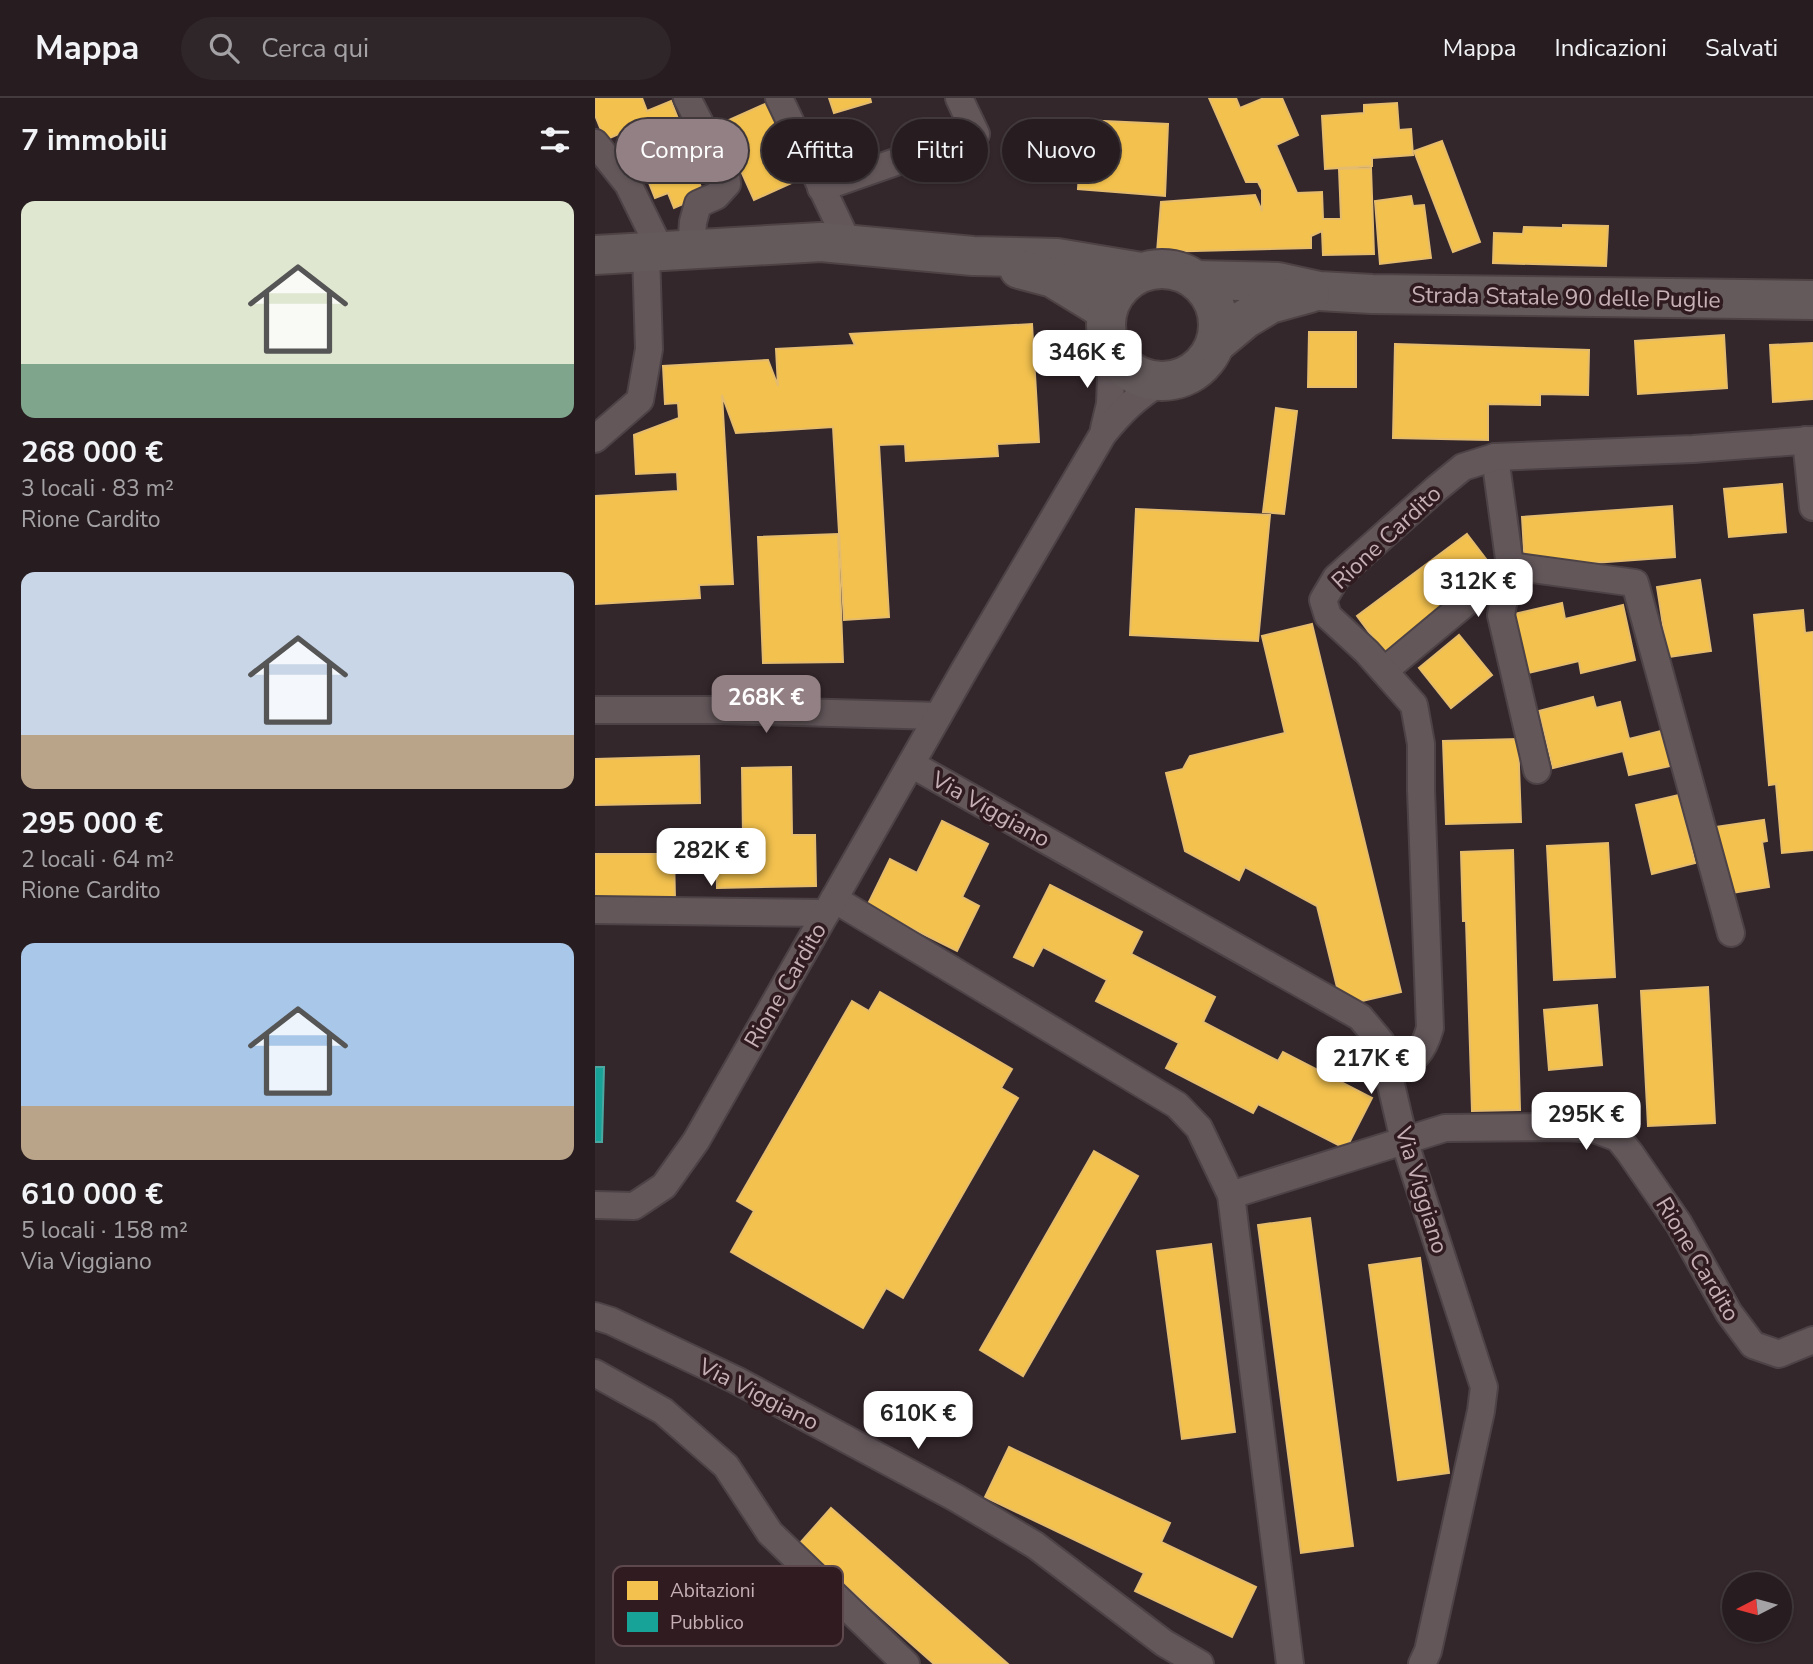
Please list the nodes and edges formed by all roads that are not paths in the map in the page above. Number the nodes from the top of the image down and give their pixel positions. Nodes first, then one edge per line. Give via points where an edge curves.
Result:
1 (687, 98) edge
2 (779, 98) edge
3 (959, 98) edge
4 (595, 143) edge
5 (821, 188) junction
6 (849, 245) junction
7 (666, 251) junction
8 (595, 255) edge
9 (973, 257) junction
10 (1141, 272) junction
11 (1196, 280) junction
12 (1319, 291) junction
13 (1813, 300) edge
14 (1107, 311) junction
15 (1215, 344) junction
16 (1112, 351) junction
17 (1161, 382) junction
18 (1103, 434) junction
19 (595, 439) edge
20 (1809, 440) edge
21 (1495, 457) junction
22 (1813, 507) edge
23 (1510, 566) junction
24 (1384, 671) junction
25 (595, 710) edge
26 (939, 716) junction
27 (911, 764) junction
28 (1537, 770) dead end
29 (830, 906) junction
30 (595, 910) edge
31 (1731, 933) dead end
32 (1389, 1072) junction
33 (1404, 1140) junction
34 (1231, 1195) junction
35 (595, 1205) edge
36 (595, 1316) edge
37 (1813, 1340) edge
38 (595, 1373) edge
39 (805, 1566) edge
40 (843, 1603) edge
41 (1168, 1653) edge
42 (907, 1664) edge
43 (1200, 1664) edge
44 (1290, 1664) edge
45 (1422, 1664) edge

1 - 7 street via 727,184 716,196 698,204 693,222
2 - 5 street
3 - 5 street via 976,134
4 - 7 street via 628,184
5 - 6 street
6 - 7 main road, Strada Statale 90 delle Puglie via 821,242
6 - 9 main road, Strada Statale 90 delle Puglie
7 - 8 main road, Strada Statale 90 delle Puglie
7 - 19 street via 640,400
9 - 10 main road, Strada Statale 90 delle Puglie via 1057,258
9 - 14 main road, Strada Statale 90 delle Puglie via 1053,278
10 - 11 main road, Strada Statale 90 delle Puglie via 1179,271
10 - 14 main road via 1126,281
11 - 12 main road, Strada Statale 90 delle Puglie via 1278,282
11 - 15 main road via 1216,309
12 - 13 main road, Strada Statale 90 delle Puglie
12 - 15 main road, Strada Statale 90 delle Puglie via 1270,304
14 - 16 main road
15 - 17 main road, Strada Statale 90 delle Puglie via 1194,371
16 - 17 main road via 1133,373
16 - 18 street, Rione Cardito via 1110,404
17 - 18 street, Rione Cardito via 1131,401
18 - 26 street, Rione Cardito
20 - 21 street, Rione Cardito
20 - 22 street
21 - 23 street
21 - 24 street, Rione Cardito via 1464,467 1436,489 1329,588 1323,600 1328,616
23 - 24 street
23 - 28 street via 1501,615
23 - 31 street via 1635,583
24 - 32 street, Rione Cardito via 1414,705 1421,744 1430,1028 1416,1058
25 - 26 street
26 - 27 street, Rione Cardito
27 - 29 street, Rione Cardito
27 - 32 street, Via Viggiano via 1360,1017 1381,1042
29 - 30 street
29 - 34 street via 1177,1105 1199,1128
29 - 35 street, Rione Cardito via 697,1141 664,1186 634,1206
32 - 33 street, Via Viggiano
33 - 34 street, Rione Cardito
33 - 37 street, Rione Cardito via 1445,1128 1569,1126 1618,1138 1679,1224 1729,1313 1753,1345 1779,1354
33 - 45 street, Via Viggiano via 1484,1387
34 - 44 street
36 - 41 street, Via Viggiano via 736,1380 1035,1545
38 - 39 street via 663,1411 726,1466 770,1533
40 - 42 street
41 - 43 street, Via Viggiano

